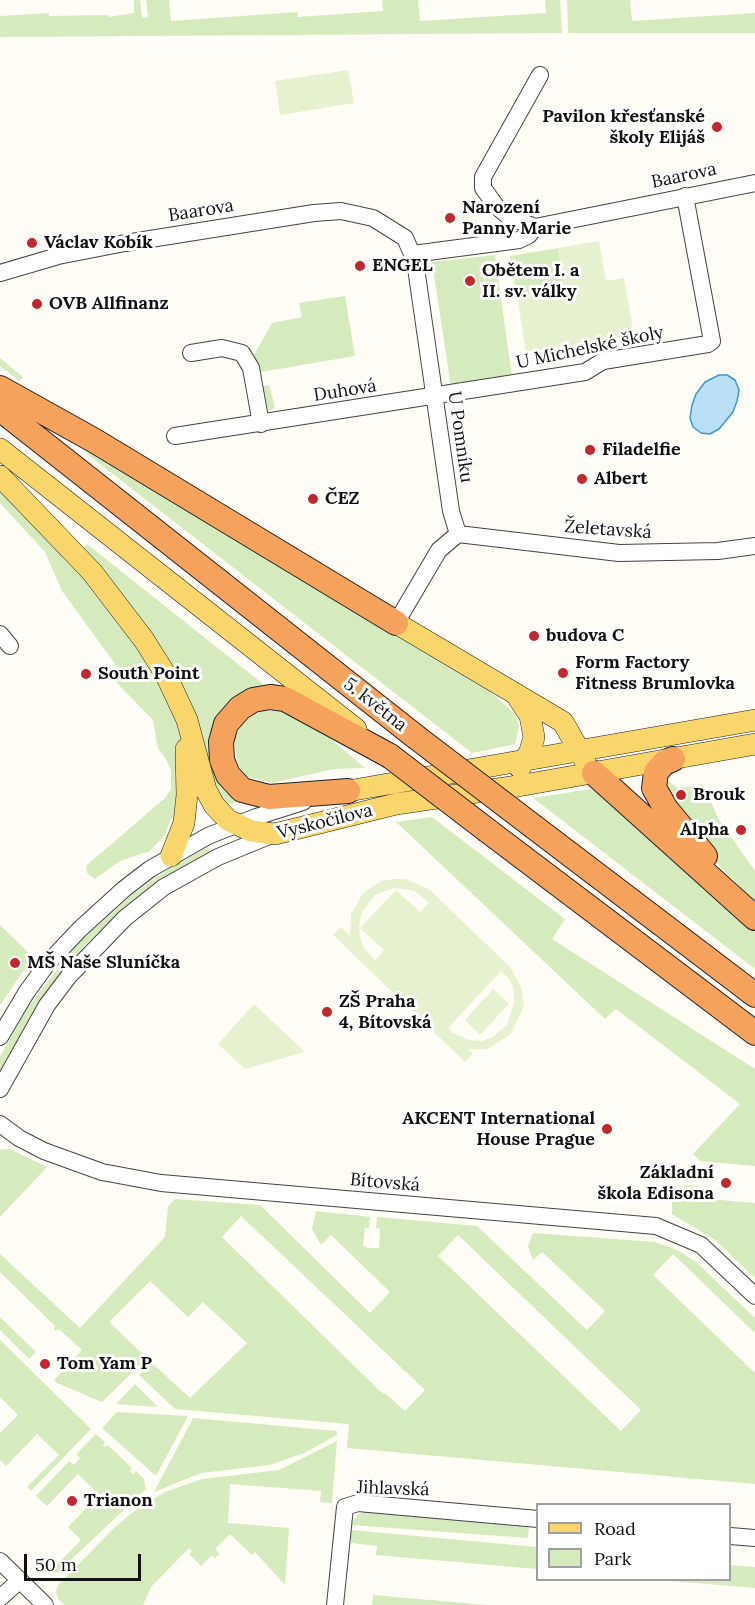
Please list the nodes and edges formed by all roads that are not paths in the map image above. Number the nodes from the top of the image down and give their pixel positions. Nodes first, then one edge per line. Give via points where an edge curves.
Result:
1 (540, 75) dead end
2 (755, 183) edge
3 (685, 196) junction
4 (535, 227) junction
5 (405, 238) joint
6 (413, 254) junction
7 (0, 273) edge
8 (191, 353) dead end
9 (0, 388) edge
10 (435, 396) junction
11 (0, 409) edge
12 (261, 424) junction
13 (175, 436) dead end
14 (0, 449) edge
15 (0, 476) edge
16 (458, 534) junction
17 (755, 546) edge
18 (396, 623) junction
19 (506, 688) junction
20 (179, 701) junction
21 (755, 720) edge
22 (368, 741) junction
23 (755, 744) edge
24 (578, 751) junction
25 (526, 759) junction
26 (673, 759) junction
27 (594, 773) junction
28 (348, 791) junction
29 (465, 792) junction
30 (236, 824) junction
31 (275, 834) junction
32 (171, 856) junction
33 (755, 916) edge
34 (755, 995) edge
35 (755, 1033) edge
36 (0, 1037) edge
37 (0, 1089) edge
38 (0, 1124) edge
39 (755, 1296) edge
40 (536, 1519) edge
41 (731, 1536) edge
42 (755, 1538) edge
43 (0, 1561) edge
44 (20, 1580) junction
45 (0, 1598) edge
46 (45, 1605) edge
47 (335, 1605) edge

1 - 4 street via 483,177 483,188 496,206 509,217
2 - 3 street, Baarova
3 - 4 street, Baarova
3 - 10 street, U Michelské školy via 712,341 603,361 585,372
4 - 6 street, Baarova via 519,240
5 - 6 street, U Pomníku
5 - 7 street, Baarova via 373,218 341,211 323,212 125,243
6 - 10 street, U Pomníku
8 - 12 street via 222,348 242,353 251,368
9 - 18 highway
10 - 12 street, Duhová
10 - 16 street, U Pomníku via 451,511
11 - 34 highway, 5. května, bridge via 416,737
12 - 13 street, Duhová
14 - 22 main road, 5. května
15 - 20 main road via 105,588 155,657
16 - 17 street, Želetavská via 619,553 718,551
16 - 18 street via 440,550
18 - 19 main road
19 - 24 main road via 566,725
19 - 25 main road via 524,704 530,716 534,737
20 - 30 main road via 206,790 220,813
20 - 32 main road via 185,736 187,795 183,831
21 - 24 main road, Vyskočilova
22 - 28 highway via 278,698 261,698 246,704 230,718 224,730 221,748 226,771 249,793 269,796
22 - 35 highway, 5. května, bridge
23 - 26 main road, Vyskočilova
24 - 25 main road, Vyskočilova
24 - 27 main road
25 - 28 main road, Vyskočilova
25 - 29 main road via 510,777
26 - 27 main road, Vyskočilova
26 - 33 highway via 656,772 657,797
27 - 29 main road, Vyskočilova
27 - 33 highway
28 - 30 street, Vyskočilova
29 - 31 main road, Vyskočilova via 396,804
30 - 31 main road via 251,831
30 - 32 street, Vyskočilova
31 - 37 street, Vyskočilova via 218,857 164,887 125,918 47,1005
32 - 36 street, Vyskočilova via 124,889 65,943 26,993
38 - 39 street, Bítovská via 44,1151 102,1172 161,1183 656,1226 701,1245
40 - 47 street, Jihlavská via 358,1503 345,1507
41 - 42 street
43 - 44 street
44 - 45 street
44 - 46 street

